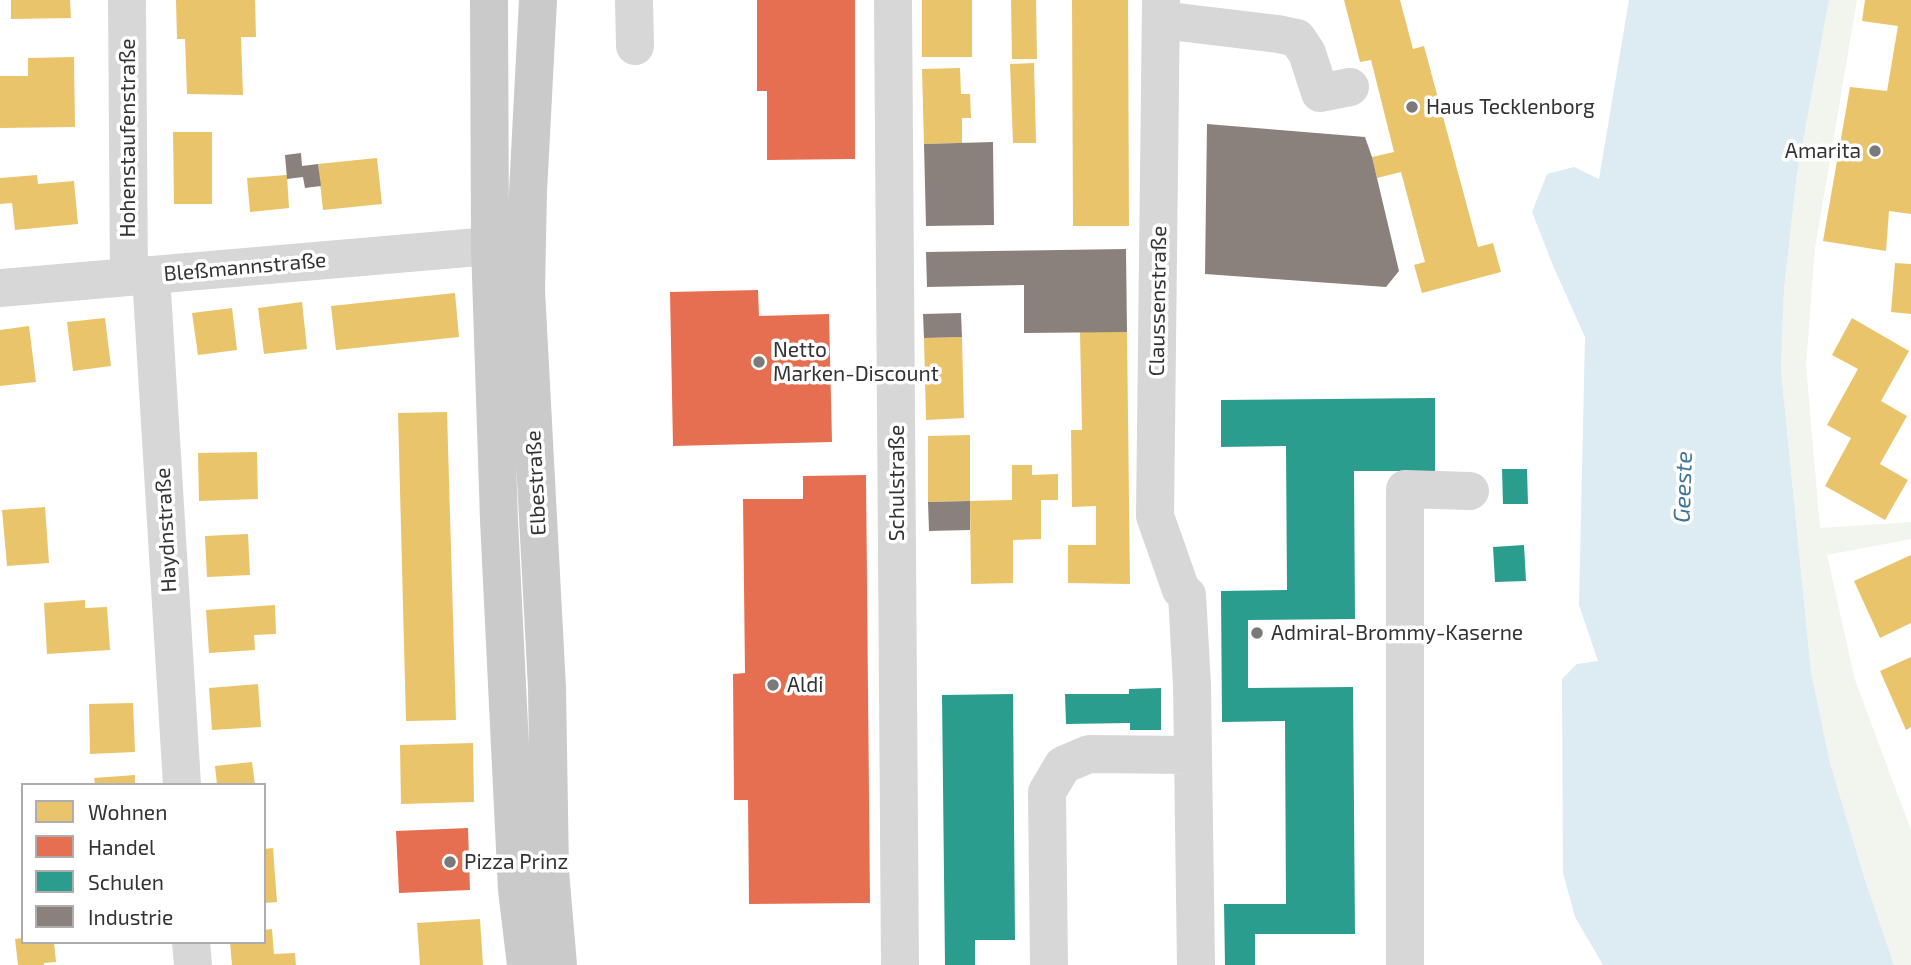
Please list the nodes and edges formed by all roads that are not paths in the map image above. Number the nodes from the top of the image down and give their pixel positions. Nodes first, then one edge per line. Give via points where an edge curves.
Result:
1 (127, 0) edge
2 (489, 0) edge
3 (538, 0) edge
4 (634, 0) edge
5 (893, 0) edge
6 (1161, 10) edge
7 (635, 46) dead end
8 (1350, 87) dead end
9 (490, 246) junction
10 (140, 276) junction
11 (0, 288) edge
12 (1470, 491) dead end
13 (1192, 755) junction
14 (182, 783) edge
15 (191, 944) edge
16 (193, 965) edge
17 (526, 965) edge
18 (558, 965) edge
19 (900, 965) edge
20 (1049, 965) edge
21 (1196, 965) edge
22 (1405, 965) edge

1 - 10 street, Hohenstaufenstraße
2 - 9 main road, Elbestraße
3 - 18 main road, Elbestraße via 526,290 547,688 550,871
4 - 7 street
5 - 19 street, Schulstraße
6 - 8 street via 1297,38 1320,93
6 - 13 street, Claussenstraße via 1155,516 1181,590 1187,595
9 - 10 street, Bleßmannstraße
9 - 17 main road, Elbestraße via 517,890
10 - 11 street, Bleßmannstraße
10 - 14 street, Haydnstraße
12 - 22 street via 1405,489
13 - 20 street via 1089,754 1063,765 1047,792
13 - 21 street
15 - 16 street

